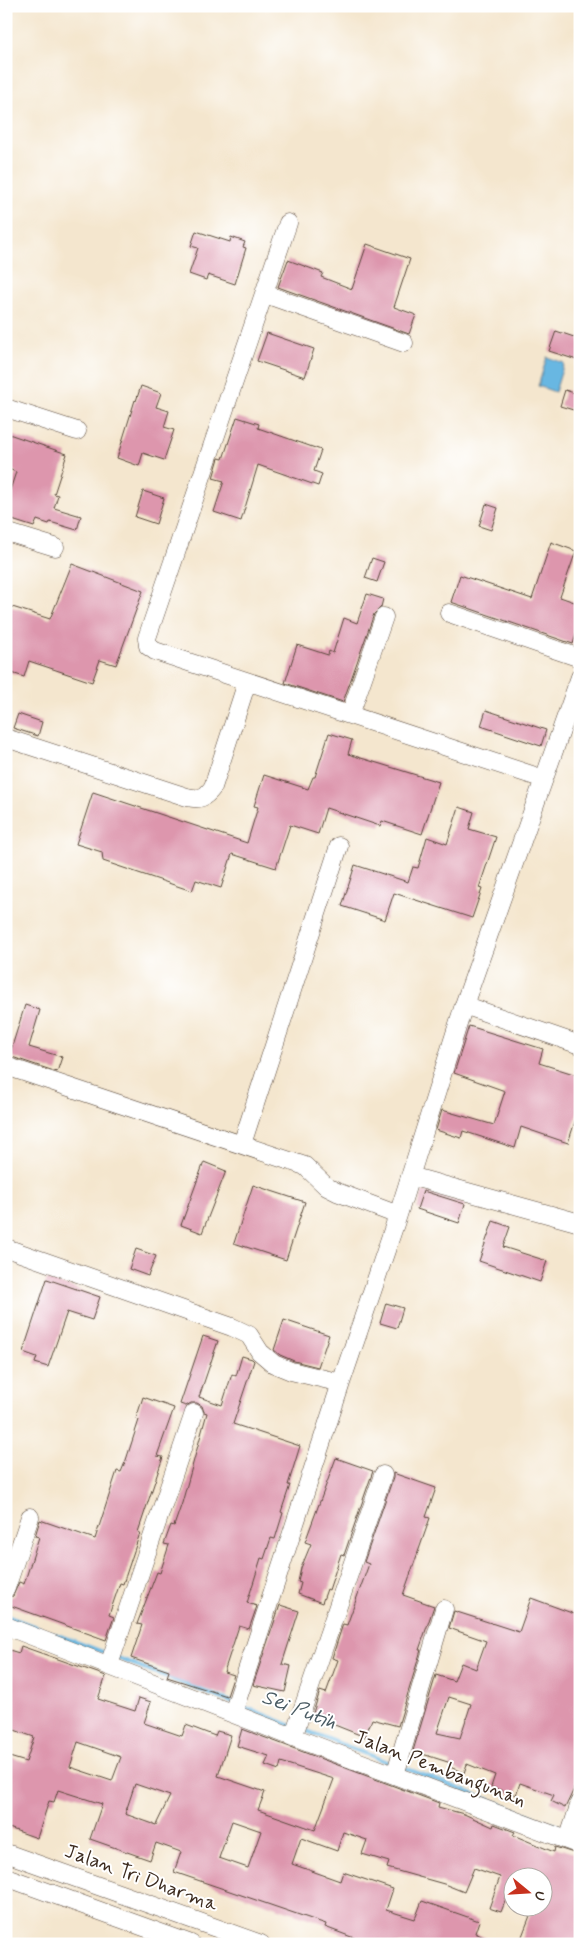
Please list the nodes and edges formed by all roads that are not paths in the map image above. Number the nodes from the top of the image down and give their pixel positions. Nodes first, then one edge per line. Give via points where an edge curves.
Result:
1 (288, 223) dead end
2 (264, 294) junction
3 (404, 343) dead end
4 (6, 408) edge
5 (77, 431) dead end
6 (6, 532) edge
7 (55, 547) dead end
8 (449, 613) dead end
9 (384, 617) dead end
10 (580, 658) edge
11 (580, 677) edge
12 (246, 682) junction
13 (350, 715) junction
14 (6, 738) edge
15 (544, 780) junction
16 (338, 846) dead end
17 (464, 1006) junction
18 (580, 1045) edge
19 (6, 1066) edge
20 (242, 1144) junction
21 (410, 1176) junction
22 (398, 1214) junction
23 (580, 1223) edge
24 (6, 1248) edge
25 (341, 1383) junction
26 (194, 1413) dead end
27 (383, 1475) dead end
28 (30, 1517) dead end
29 (6, 1588) edge
30 (444, 1609) dead end
31 (6, 1626) edge
32 (111, 1659) junction
33 (236, 1706) junction
34 (295, 1731) junction
35 (396, 1770) junction
36 (580, 1803) edge
37 (572, 1837) edge
38 (6, 1853) edge
39 (6, 1877) edge
40 (191, 1944) edge
41 (261, 1944) edge

1 - 2 street
2 - 3 street
2 - 12 street via 147,638 148,646 155,651
4 - 5 street
6 - 7 street
8 - 10 street
9 - 13 street
11 - 15 street
12 - 13 street
12 - 14 street via 212,787 201,799
13 - 15 street
15 - 17 street
16 - 20 street
17 - 18 street
17 - 21 street
19 - 20 street
20 - 22 street via 304,1166 336,1192
21 - 22 street
21 - 23 street
22 - 25 street
24 - 25 street via 232,1327 249,1335 260,1352 274,1364
25 - 33 street
26 - 32 street
27 - 34 street
28 - 29 street
30 - 35 street
31 - 32 street, Jalan Pembangunan
32 - 33 street, Jalan Pembangunan
33 - 34 street, Jalan Pembangunan
34 - 35 street, Jalan Pembangunan
35 - 37 street, Jalan Pembangunan
36 - 37 street
38 - 41 street, Jalan Tri Dharma
39 - 40 street

